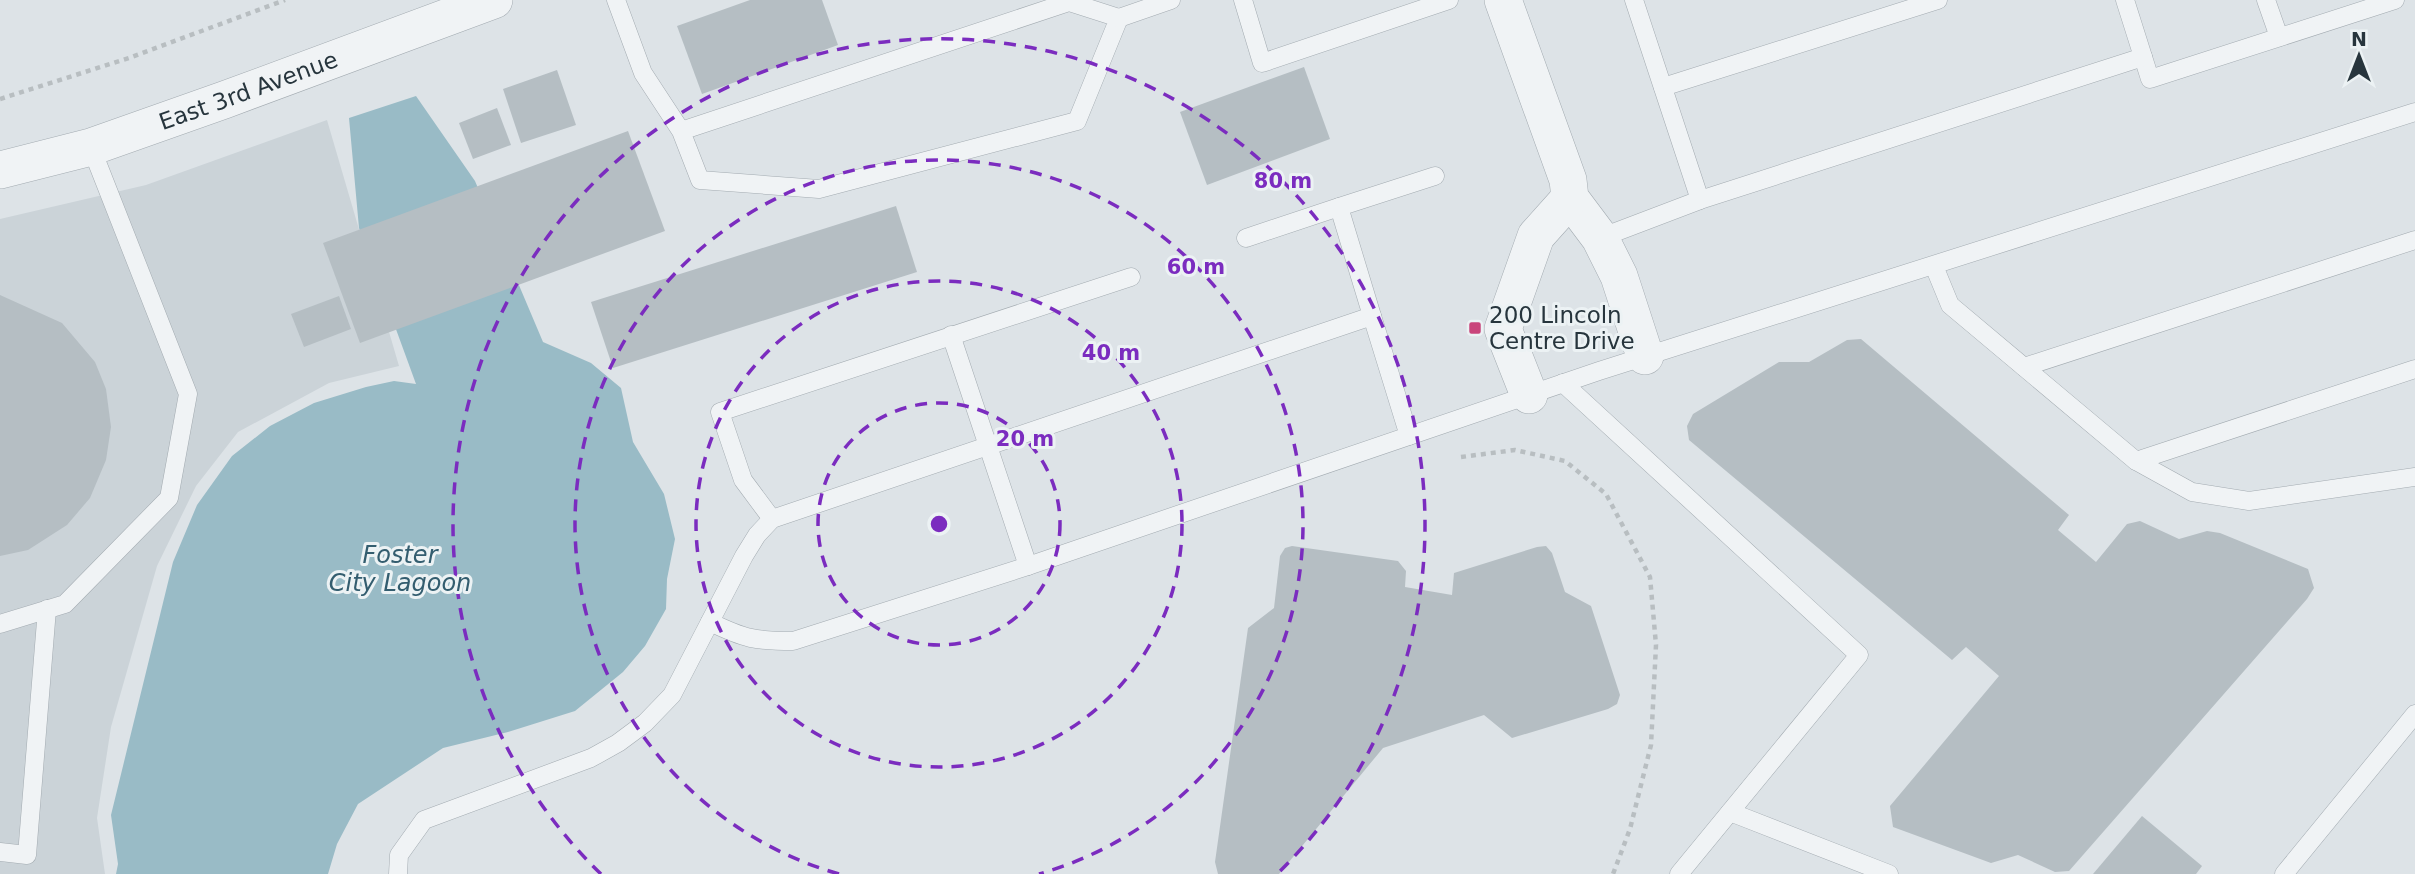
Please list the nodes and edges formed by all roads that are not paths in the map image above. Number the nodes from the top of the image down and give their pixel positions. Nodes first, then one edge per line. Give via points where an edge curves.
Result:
1 (494, 0) edge
2 (615, 0) edge
3 (1171, 0) edge
4 (1243, 0) edge
5 (1449, 0) edge
6 (1503, 0) edge
7 (1634, 0) edge
8 (1938, 0) edge
9 (2125, 0) edge
10 (2266, 0) edge
11 (2392, 0) edge
12 (1119, 18) junction
13 (2279, 37) junction
14 (2143, 57) junction
15 (1663, 87) junction
16 (2415, 111) edge
17 (681, 131) junction
18 (91, 147) junction
19 (0, 170) edge
20 (1435, 176) dead end
21 (1570, 198) junction
22 (1700, 200) junction
23 (1339, 207) junction
24 (1246, 238) dead end
25 (1600, 238) junction
26 (2415, 240) edge
27 (1934, 266) junction
28 (1131, 277) dead end
29 (1372, 316) junction
30 (951, 335) junction
31 (1645, 356) junction
32 (2024, 367) junction
33 (2415, 369) edge
34 (1546, 389) junction
35 (1409, 436) junction
36 (988, 447) junction
37 (2136, 461) junction
38 (2415, 477) edge
39 (772, 519) junction
40 (1028, 566) junction
41 (47, 609) junction
42 (710, 622) junction
43 (0, 624) edge
44 (2415, 714) edge
45 (1731, 812) junction
46 (0, 852) edge
47 (398, 874) edge
48 (1679, 874) edge
49 (1889, 874) edge
50 (2284, 874) edge

1 - 18 street, East 3rd Avenue
2 - 17 lane via 643,73
3 - 12 lane
4 - 5 lane via 1262,63
6 - 21 street via 1568,180
7 - 15 lane
8 - 15 lane
9 - 14 lane
10 - 13 lane
11 - 13 lane
12 - 17 lane via 1069,2
12 - 17 lane via 1077,121 820,189 701,180
13 - 14 lane via 2150,79
14 - 22 lane
15 - 22 lane
16 - 27 lane
18 - 19 street, East 3rd Avenue
18 - 41 lane via 188,394 169,498 65,604
20 - 23 lane
21 - 25 street
21 - 34 street via 1536,236 1503,329
22 - 25 lane
23 - 24 lane
23 - 29 lane
25 - 31 street via 1619,276
26 - 32 lane
27 - 31 lane
27 - 32 lane via 1950,305
28 - 30 lane
29 - 35 lane
29 - 36 lane
30 - 36 lane
30 - 39 lane via 720,412 743,480
31 - 34 lane
32 - 37 lane
33 - 37 lane
34 - 35 lane
34 - 45 lane via 1859,655
35 - 40 lane
36 - 39 lane
36 - 40 lane
37 - 38 lane via 2192,492 2249,501
39 - 42 lane via 757,535
40 - 42 lane via 793,640 741,636
41 - 43 lane
41 - 46 lane via 27,855
42 - 47 lane via 672,695 645,723 591,758 424,820 399,855
44 - 50 lane
45 - 48 lane
45 - 49 lane

